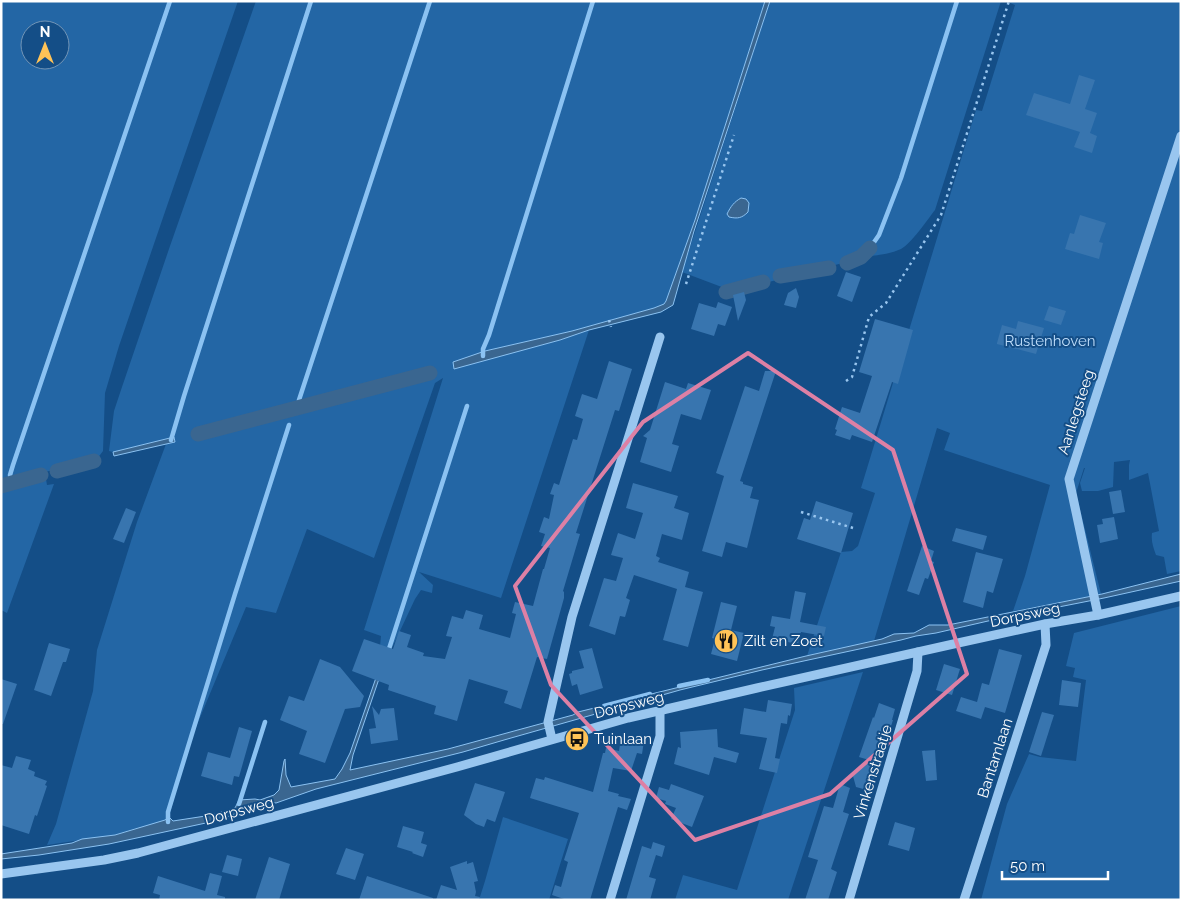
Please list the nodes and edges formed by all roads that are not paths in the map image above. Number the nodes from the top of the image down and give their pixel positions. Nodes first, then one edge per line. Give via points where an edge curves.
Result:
1 (1181, 136) edge
2 (660, 337) dead end
3 (1181, 596) edge
4 (1098, 615) junction
5 (1045, 624) junction
6 (918, 652) junction
7 (660, 710) junction
8 (552, 740) junction
9 (1, 874) edge
10 (610, 900) edge
11 (849, 900) edge
12 (964, 900) edge

1 - 4 street, Aanlegsteeg via 1069,478
2 - 8 street via 572,616 548,722
3 - 4 street, Dorpsweg
4 - 5 street, Dorpsweg
5 - 6 street, Dorpsweg
5 - 12 street, Bantamlaan via 1046,645
6 - 7 street, Dorpsweg
6 - 11 street, Vinkenstraatje via 917,671
7 - 8 street, Dorpsweg
7 - 10 street via 660,736
8 - 9 street, Dorpsweg via 138,853

